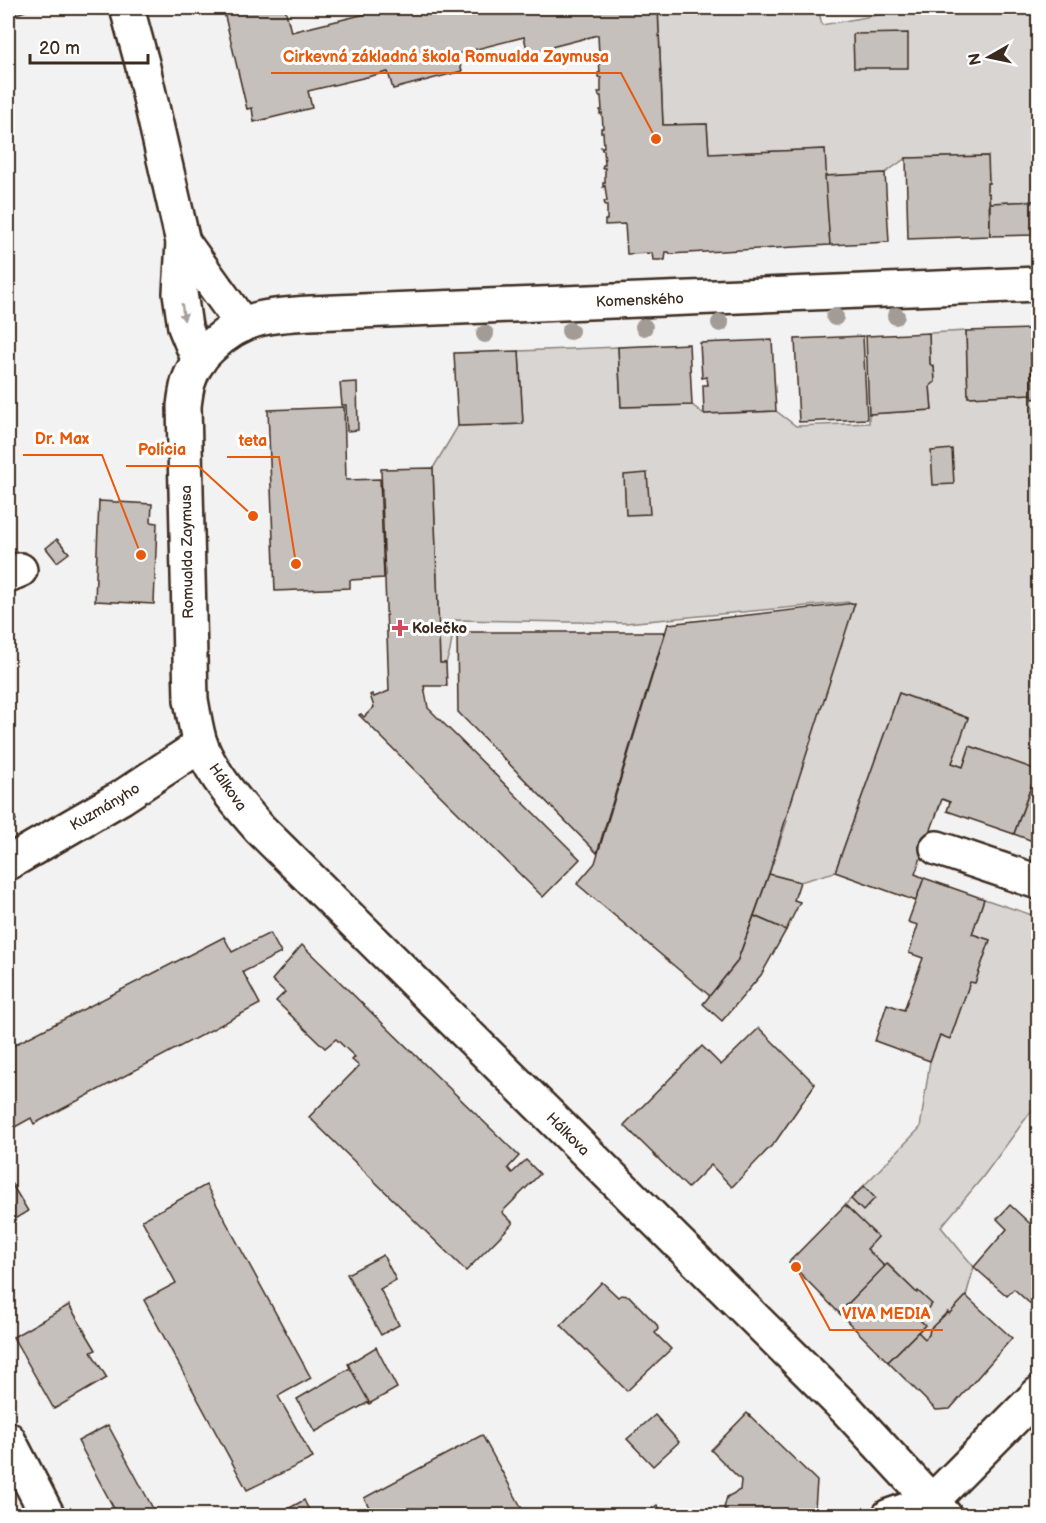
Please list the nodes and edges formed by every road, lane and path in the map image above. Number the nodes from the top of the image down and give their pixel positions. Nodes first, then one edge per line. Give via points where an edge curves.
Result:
1 (127, 8) edge
2 (183, 242) junction
3 (1038, 284) edge
4 (242, 324) junction
5 (199, 361) junction
6 (201, 745) junction
7 (937, 848) dead end
8 (8, 863) edge
9 (1038, 882) edge
10 (1038, 1394) edge
11 (8, 1439) edge
12 (931, 1511) edge
13 (48, 1515) edge
14 (889, 1515) edge

1 - 2 street
2 - 4 street
2 -> 5 street via 180,281 185,327
3 - 4 street, Komenského via 311,313 271,316
4 - 5 street, Romualda Zaymusa via 222,336
5 - 6 street, Romualda Zaymusa via 189,381 184,406 191,700
6 - 8 street, Kuzmányho via 122,797
6 - 12 street, Hálkova via 216,774 260,830 848,1410
7 - 9 street
10 - 12 street
11 - 13 street
12 - 14 street

